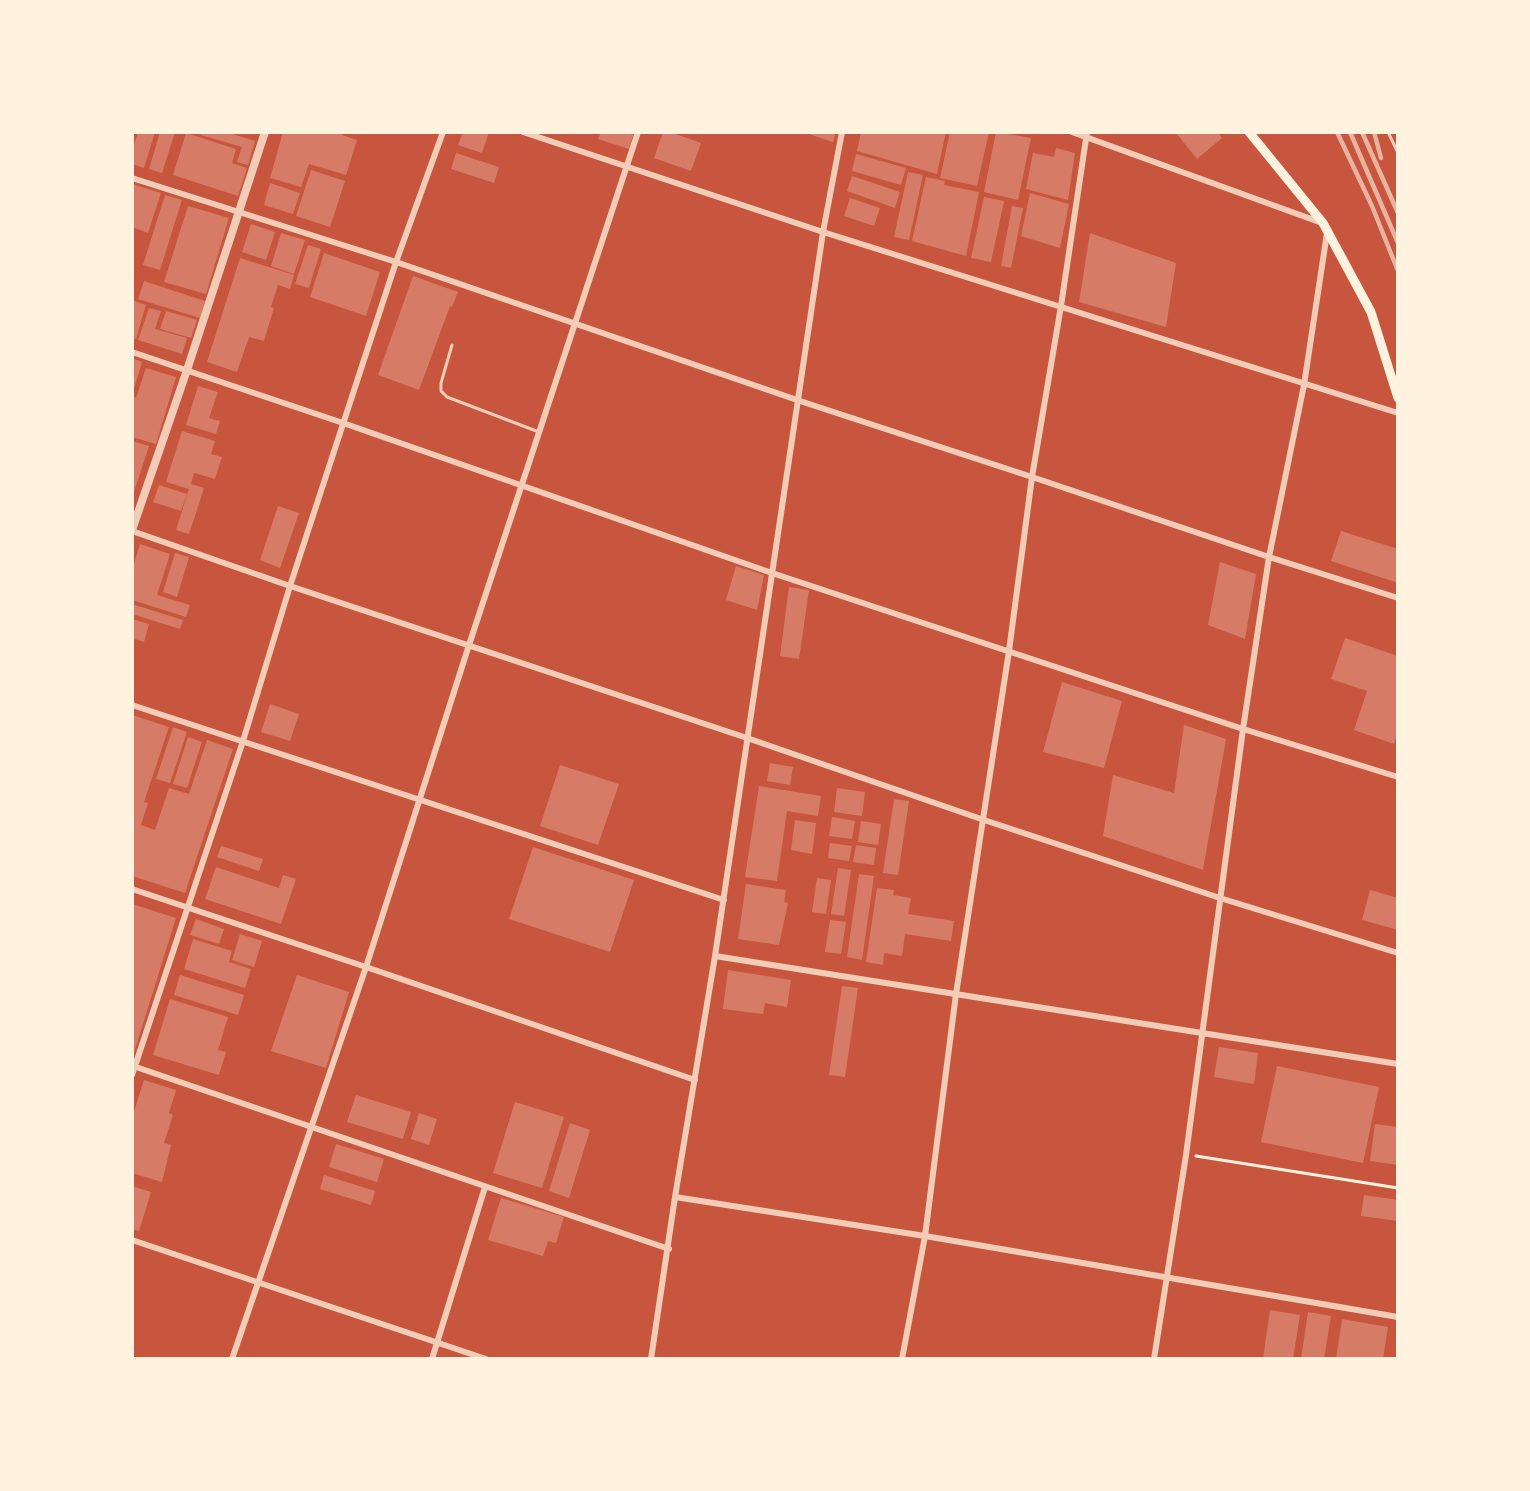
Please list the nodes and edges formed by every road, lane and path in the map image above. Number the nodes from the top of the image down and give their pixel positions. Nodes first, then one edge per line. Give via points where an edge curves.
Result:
1 (265, 132) edge
2 (442, 132) edge
3 (523, 132) edge
4 (638, 132) edge
5 (842, 132) edge
6 (1072, 132) edge
7 (1249, 132) edge
8 (1388, 132) edge
9 (1087, 134) edge
10 (1398, 153) edge
11 (626, 166) junction
12 (132, 178) edge
13 (238, 212) junction
14 (1325, 227) junction
15 (823, 232) junction
16 (396, 262) junction
17 (1061, 306) junction
18 (574, 324) junction
19 (452, 345) dead end
20 (132, 352) edge
21 (187, 370) junction
22 (1304, 385) junction
23 (1398, 398) edge
24 (800, 401) junction
25 (1398, 413) edge
26 (343, 423) junction
27 (539, 433) junction
28 (1032, 477) junction
29 (522, 486) junction
30 (132, 530) edge
31 (1269, 557) junction
32 (772, 573) junction
33 (290, 586) junction
34 (1398, 598) edge
35 (469, 645) junction
36 (1009, 651) junction
37 (132, 705) edge
38 (1243, 729) junction
39 (747, 738) junction
40 (243, 741) junction
41 (1398, 777) edge
42 (420, 799) junction
43 (984, 820) junction
44 (132, 889) edge
45 (1220, 898) junction
46 (724, 900) junction
47 (189, 908) junction
48 (1398, 953) edge
49 (715, 956) junction
50 (366, 967) junction
51 (956, 994) junction
52 (1202, 1033) junction
53 (1398, 1064) edge
54 (134, 1066) edge
55 (132, 1075) edge
56 (695, 1080) junction
57 (312, 1126) junction
58 (1185, 1155) junction
59 (485, 1187) junction
60 (1398, 1188) edge
61 (675, 1197) junction
62 (925, 1236) junction
63 (132, 1240) edge
64 (669, 1249) junction
65 (1167, 1279) junction
66 (258, 1283) junction
67 (1398, 1317) edge
68 (437, 1343) junction
69 (232, 1359) edge
70 (432, 1359) edge
71 (486, 1359) edge
72 (651, 1359) edge
73 (902, 1359) edge
74 (1154, 1359) edge

1 - 13 street
2 - 16 street
3 - 11 street
4 - 11 street
5 - 15 street
6 - 9 street
7 - 14 main road
8 - 10 lane
9 - 14 street
9 - 17 street
11 - 15 street
11 - 18 street
12 - 13 street
13 - 16 street
13 - 21 street
14 - 22 street
14 - 23 main road via 1371,312
15 - 17 street
15 - 24 street
16 - 18 street
16 - 26 street
17 - 22 street
17 - 28 street
18 - 24 street
18 - 27 street
19 - 27 lane via 441,391 447,397
20 - 21 street
21 - 26 street
21 - 30 street
22 - 25 street
22 - 31 street
24 - 28 street
24 - 32 street
26 - 29 street
26 - 33 street
27 - 29 street
28 - 31 street
28 - 36 street
29 - 32 street
29 - 35 street
30 - 33 street
31 - 34 street
31 - 38 street
32 - 36 street
32 - 39 street
33 - 35 street
33 - 40 street
35 - 39 street
35 - 42 street
36 - 38 street
36 - 43 street
37 - 40 street
38 - 41 street
38 - 45 street
39 - 43 street
39 - 46 street
40 - 42 street
40 - 47 street
42 - 46 street
42 - 50 street
43 - 45 street
43 - 51 street
44 - 47 street
45 - 48 street
45 - 52 street
46 - 49 street
47 - 50 street
47 - 54 street
49 - 51 street
49 - 56 street
50 - 56 street
50 - 57 street
51 - 52 street
51 - 62 street
52 - 53 street
52 - 58 street
54 - 55 street
54 - 57 street
56 - 61 street
57 - 59 street
57 - 66 street
58 - 60 path
58 - 65 street
59 - 64 street
59 - 68 street
61 - 62 street
61 - 64 street
62 - 65 street
62 - 73 street
63 - 66 street
64 - 72 street
65 - 67 street
65 - 74 street
66 - 68 street
66 - 69 street
68 - 70 street
68 - 71 street

